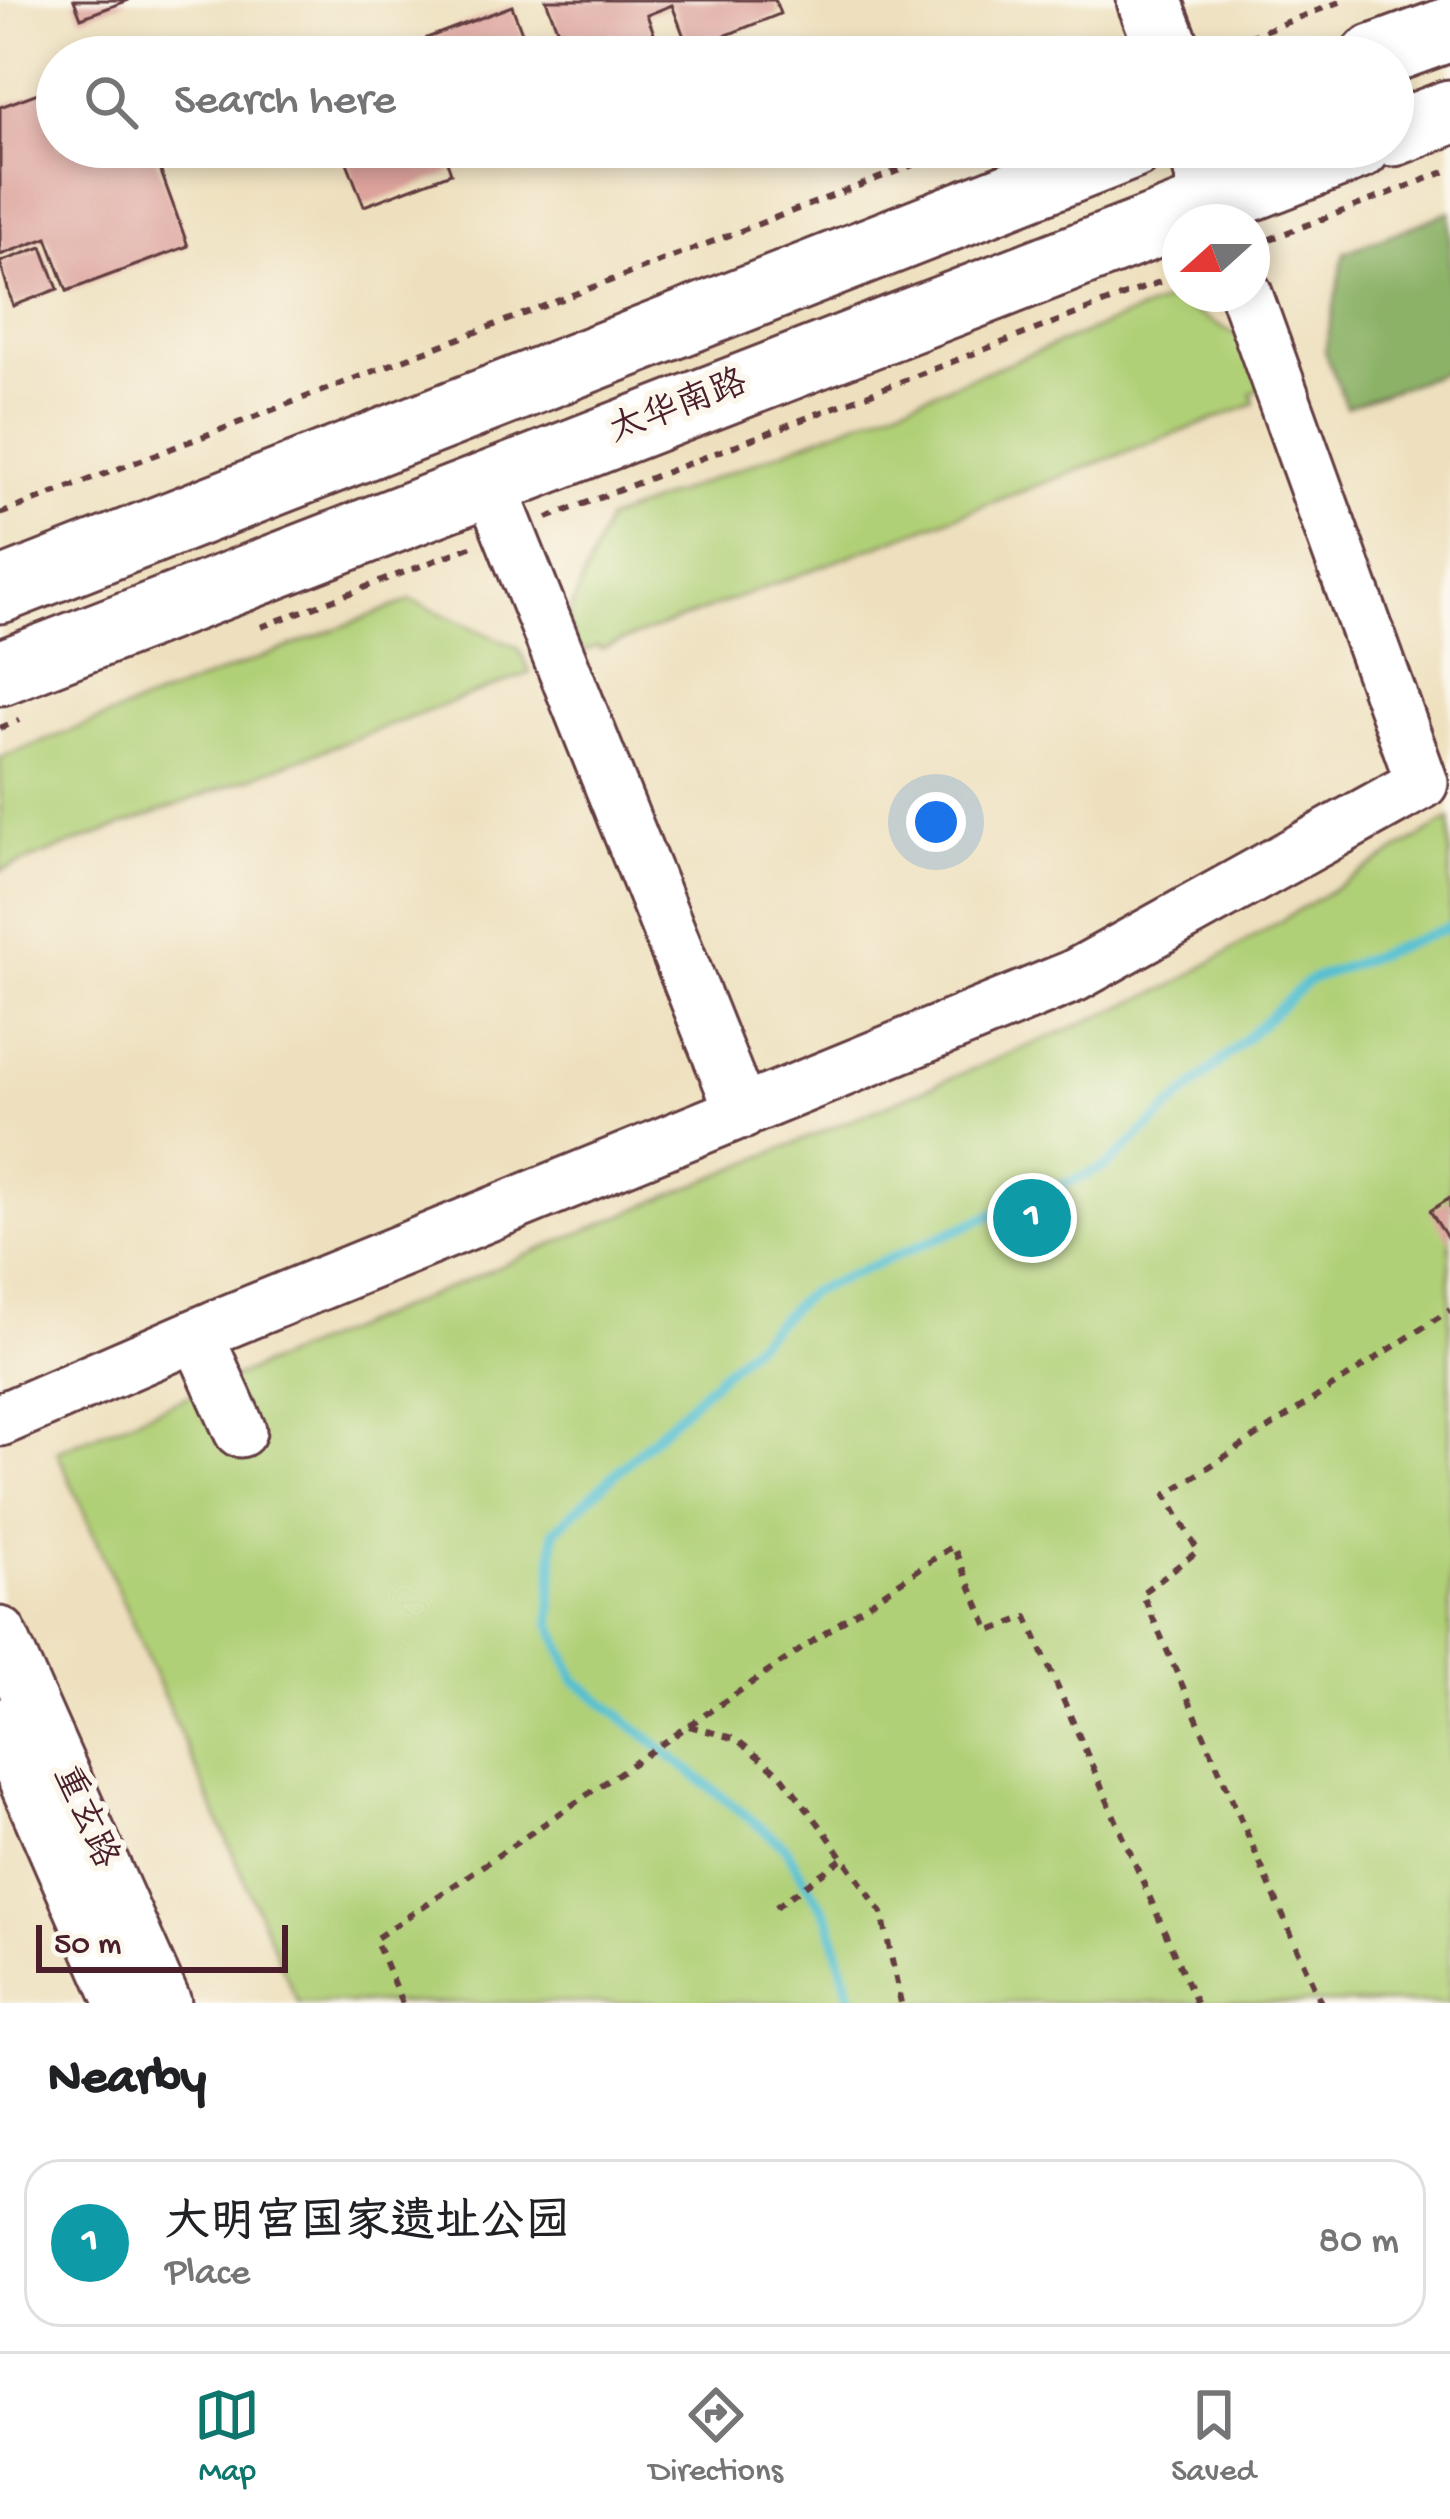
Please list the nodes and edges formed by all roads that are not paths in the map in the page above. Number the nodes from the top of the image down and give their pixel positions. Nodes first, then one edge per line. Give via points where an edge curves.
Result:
1 (1102, 0) edge
2 (1149, 0) edge
3 (1450, 29) edge
4 (1116, 36) edge
5 (1163, 36) edge
6 (1414, 42) edge
7 (1450, 112) edge
8 (1414, 126) edge
9 (1078, 168) edge
10 (1173, 168) edge
11 (1314, 168) edge
12 (1198, 204) edge
13 (1238, 204) edge
14 (1162, 237) edge
15 (1252, 312) edge
16 (499, 507) junction
17 (0, 591) edge
18 (11, 696) edge
19 (742, 1113) junction
20 (197, 1335) junction
21 (0, 1420) edge
22 (240, 1431) dead end
23 (0, 1633) edge
24 (0, 1724) edge
25 (122, 2003) edge
26 (165, 2003) edge

1 - 4 main road
2 - 5 main road
3 - 6 main road
7 - 8 main road
9 - 17 main road
10 - 12 main road
11 - 13 main road, 太华南路
14 - 16 main road, 太华南路
15 - 19 street via 1422,783 1075,976
16 - 18 main road, 太华南路
16 - 19 street
19 - 20 street
20 - 21 street
20 - 22 street
23 - 26 street, 重玄路
24 - 25 street, 重玄路

